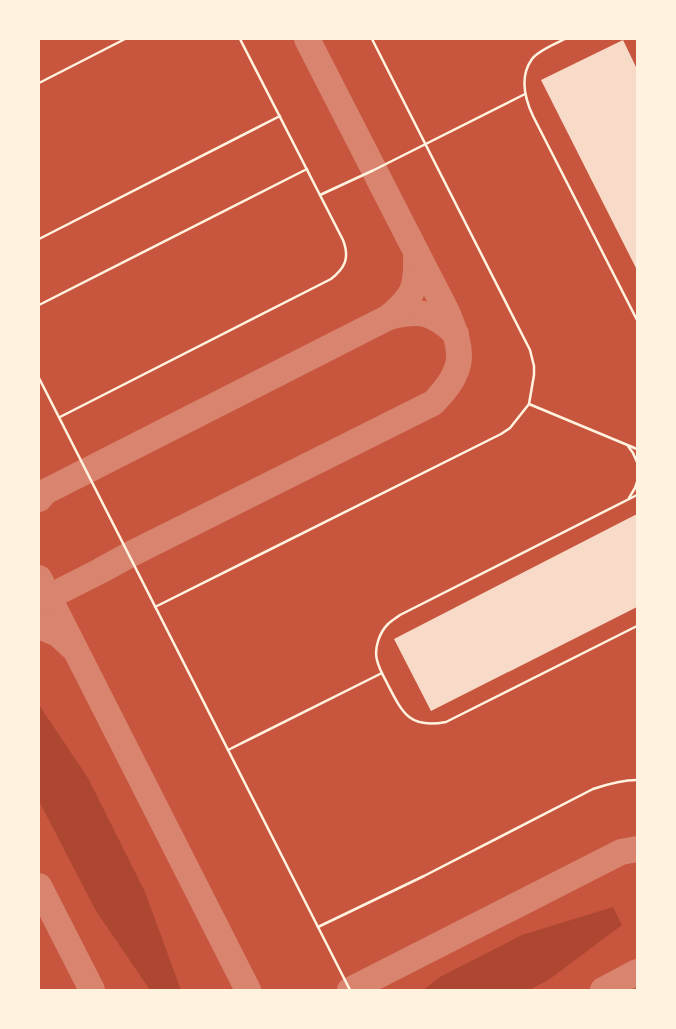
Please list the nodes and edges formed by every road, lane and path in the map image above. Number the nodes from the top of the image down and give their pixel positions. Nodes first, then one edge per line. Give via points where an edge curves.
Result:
1 (125, 39) edge
2 (240, 39) edge
3 (372, 39) edge
4 (565, 39) edge
5 (39, 83) edge
6 (525, 94) junction
7 (280, 116) junction
8 (425, 143) junction
9 (307, 169) junction
10 (320, 195) junction
11 (39, 238) edge
12 (39, 305) edge
13 (637, 320) edge
14 (39, 378) edge
15 (528, 404) junction
16 (59, 418) junction
17 (627, 444) junction
18 (637, 449) edge
19 (637, 462) edge
20 (637, 482) edge
21 (637, 495) edge
22 (628, 500) junction
23 (155, 607) junction
24 (637, 626) edge
25 (382, 673) junction
26 (228, 750) junction
27 (637, 780) edge
28 (318, 928) junction
29 (350, 990) edge

1 - 5 lane
2 - 7 lane
3 - 8 lane
4 - 6 lane via 532,59 524,80
6 - 8 lane
6 - 13 lane via 533,116
7 - 9 lane
7 - 11 lane
8 - 10 lane
8 - 15 lane via 530,350 534,375
9 - 10 lane
9 - 12 lane
10 - 16 lane via 345,247 346,260 339,274
14 - 16 lane
15 - 17 lane
15 - 23 lane via 510,428 501,434
16 - 23 lane
17 - 18 lane
17 - 19 lane
20 - 22 lane
21 - 22 lane
22 - 25 lane via 400,615 387,625 376,648 376,660
23 - 26 lane
24 - 25 lane via 440,724 422,723 408,717 400,709
25 - 26 lane
26 - 28 lane
27 - 28 lane via 619,781 593,789
28 - 29 lane

